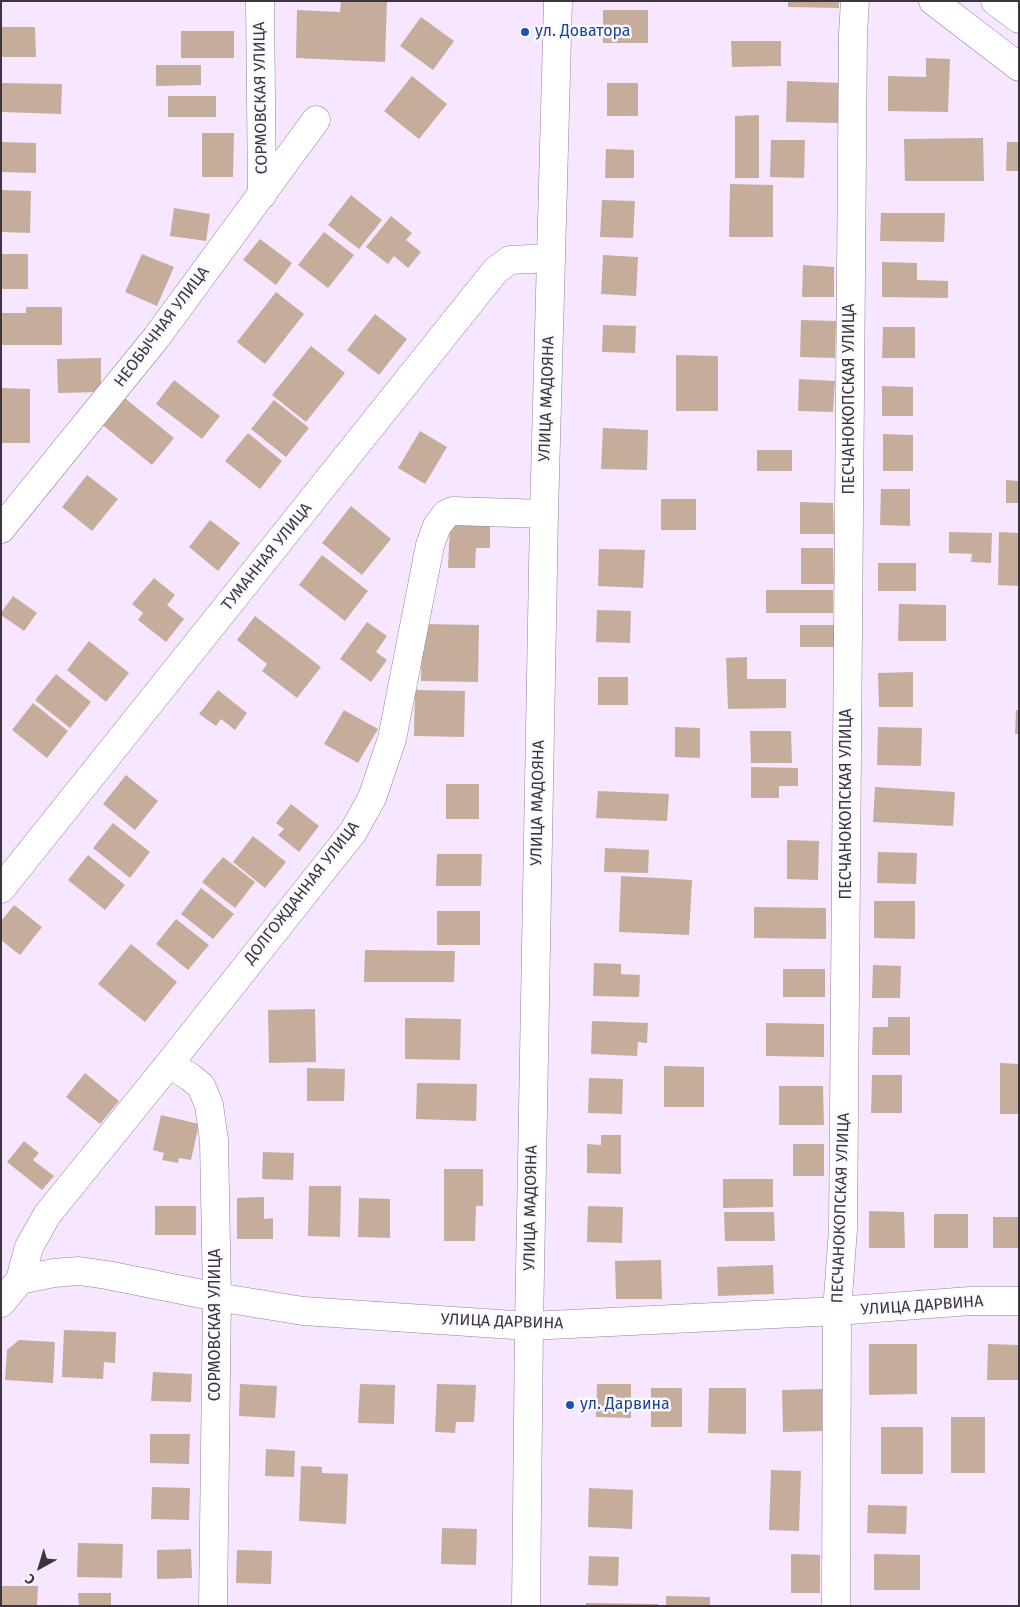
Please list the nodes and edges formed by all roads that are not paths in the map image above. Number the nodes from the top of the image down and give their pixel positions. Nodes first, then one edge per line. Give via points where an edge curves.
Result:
1 (260, 1) edge
2 (558, 1) edge
3 (855, 1) edge
4 (934, 1) edge
5 (996, 1) edge
6 (1019, 19) edge
7 (1019, 67) edge
8 (316, 120) dead end
9 (262, 194) junction
10 (550, 258) junction
11 (544, 514) junction
12 (1, 529) edge
13 (1, 889) edge
14 (169, 1064) junction
15 (20, 1280) junction
16 (217, 1297) junction
17 (1019, 1301) edge
18 (1, 1303) edge
19 (837, 1311) junction
20 (529, 1326) junction
21 (213, 1606) edge
22 (526, 1606) edge
23 (836, 1606) edge

1 - 9 street, СОРМОВСКАЯ УЛИЦА
2 - 10 street, УЛИЦА МАДОЯНА
3 - 19 street, ПЕСЧАНОКОПСКАЯ УЛИЦА via 843,1229
4 - 7 street
5 - 6 street
8 - 9 street, НЕОБЫЧНАЯ УЛИЦА
9 - 12 street, НЕОБЫЧНАЯ УЛИЦА via 156,338
10 - 11 street, УЛИЦА МАДОЯНА
10 - 13 street, ТУМАННАЯ УЛИЦА via 510,260 496,270
11 - 14 street, ДОЛГОЖДАННАЯ УЛИЦА via 453,511 446,514 437,526 430,544 392,739 372,798 353,832
11 - 20 street, УЛИЦА МАДОЯНА
14 - 15 street, ДОЛГОЖДАННАЯ УЛИЦА via 47,1215 29,1247
14 - 16 street, СОРМОВСКАЯ УЛИЦА via 201,1086 209,1106 214,1140
15 - 16 street, УЛИЦА ДАРВИНА via 79,1271
15 - 18 street, ДОЛГОЖДАННАЯ УЛИЦА
16 - 20 street, УЛИЦА ДАРВИНА via 303,1311
16 - 21 street, СОРМОВСКАЯ УЛИЦА
17 - 19 street, УЛИЦА ДАРВИНА via 970,1301
19 - 20 street, УЛИЦА ДАРВИНА
19 - 23 street, ПЕСЧАНОКОПСКАЯ УЛИЦА
20 - 22 street, УЛИЦА МАДОЯНА

